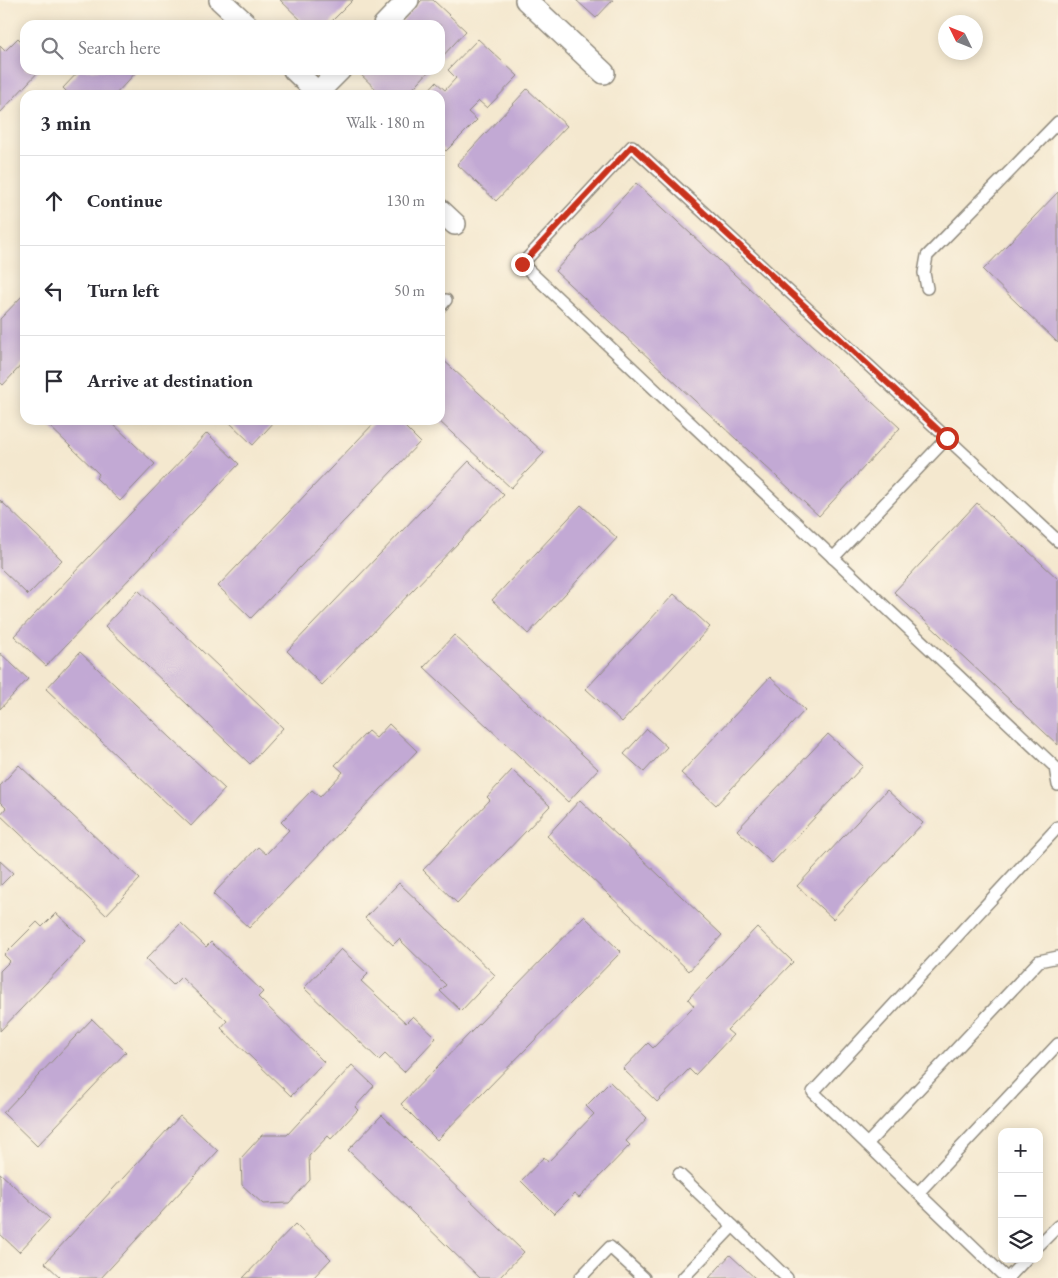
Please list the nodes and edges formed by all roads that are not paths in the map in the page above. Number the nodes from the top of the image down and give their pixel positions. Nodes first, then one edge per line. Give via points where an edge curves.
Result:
1 (220, 0) edge
2 (408, 0) edge
3 (526, 0) edge
4 (241, 20) edge
5 (389, 20) edge
6 (604, 73) dead end
7 (299, 75) edge
8 (336, 75) edge
9 (315, 90) edge
10 (322, 90) edge
11 (1058, 122) edge
12 (927, 288) dead end
13 (947, 438) junction
14 (1058, 540) edge
15 (834, 558) junction
16 (1058, 785) edge
17 (1058, 827) edge
18 (1058, 957) edge
19 (1058, 1044) edge
20 (868, 1144) junction
21 (679, 1174) dead end
22 (918, 1193) junction
23 (733, 1226) junction
24 (1058, 1226) edge
25 (1043, 1241) edge
26 (1022, 1263) edge
27 (580, 1278) edge
28 (644, 1278) edge
29 (683, 1278) edge
30 (787, 1278) edge
31 (1007, 1278) edge

1 - 4 street
2 - 5 street
3 - 6 street
7 - 9 street
8 - 10 street
11 - 12 lane via 927,256 924,273
13 - 14 lane
13 - 15 lane
13 - 15 lane via 632,146 625,153 522,264
15 - 16 lane via 1055,767
17 - 20 lane via 813,1092
18 - 20 lane via 1039,961
19 - 22 lane
20 - 22 lane
21 - 23 lane
22 - 31 lane
23 - 29 lane
23 - 30 lane
24 - 25 lane
26 - 31 lane
27 - 28 lane via 610,1246

